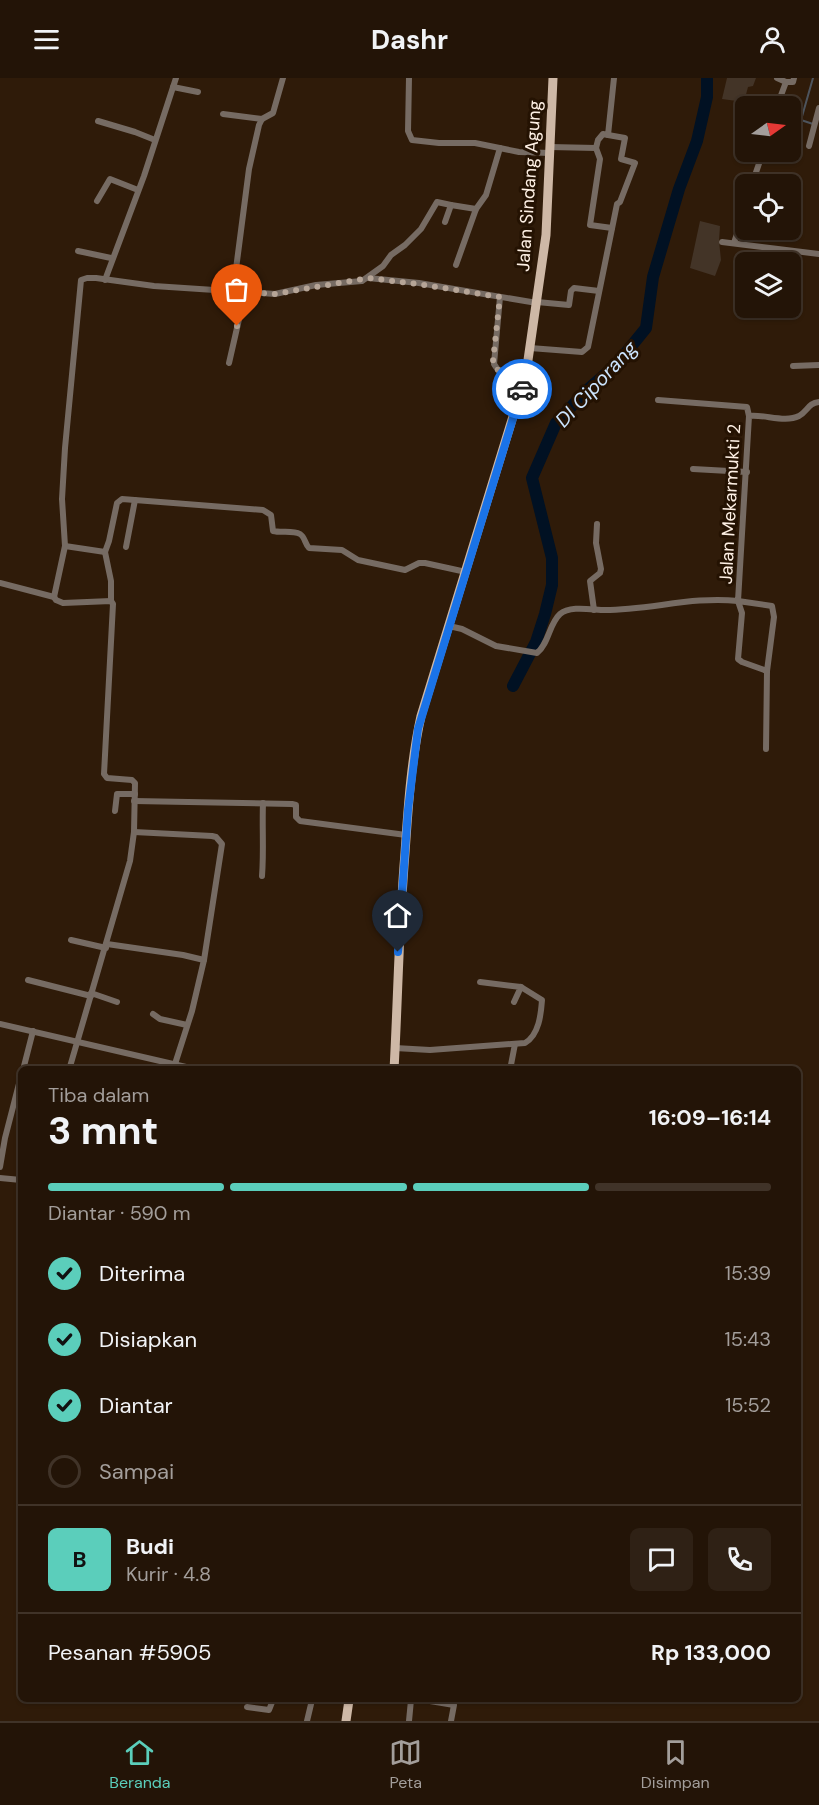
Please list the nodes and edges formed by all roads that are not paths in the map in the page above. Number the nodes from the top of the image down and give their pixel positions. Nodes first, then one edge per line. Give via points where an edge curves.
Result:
1 (176, 78) edge
2 (283, 78) edge
3 (409, 78) edge
4 (553, 78) edge
5 (614, 78) edge
6 (777, 78) edge
7 (794, 78) edge
8 (786, 82) junction
9 (173, 87) junction
10 (198, 92) dead end
11 (781, 96) edge
12 (819, 108) edge
13 (223, 114) dead end
14 (261, 119) junction
15 (98, 121) dead end
16 (608, 135) junction
17 (155, 140) junction
18 (809, 146) dead end
19 (500, 148) junction
20 (596, 148) junction
21 (550, 150) junction
22 (138, 190) junction
23 (98, 201) dead end
24 (451, 205) junction
25 (476, 209) junction
26 (445, 222) dead end
27 (612, 228) junction
28 (735, 240) edge
29 (722, 242) dead end
30 (734, 243) junction
31 (78, 251) dead end
32 (819, 254) edge
33 (111, 258) junction
34 (456, 265) dead end
35 (368, 278) junction
36 (105, 280) junction
37 (599, 291) junction
38 (233, 292) junction
39 (245, 292) junction
40 (500, 297) junction
41 (537, 302) junction
42 (530, 348) junction
43 (229, 363) dead end
44 (819, 365) edge
45 (793, 366) dead end
46 (526, 374) junction
47 (658, 400) dead end
48 (819, 402) edge
49 (749, 416) junction
50 (693, 469) dead end
51 (747, 472) junction
52 (135, 500) junction
53 (597, 524) dead end
54 (65, 546) junction
55 (126, 547) dead end
56 (105, 552) junction
57 (466, 572) junction
58 (0, 583) edge
59 (54, 597) junction
60 (111, 601) junction
61 (738, 601) junction
62 (594, 610) junction
63 (449, 626) junction
64 (767, 671) junction
65 (766, 749) dead end
66 (134, 798) junction
67 (263, 803) junction
68 (115, 811) dead end
69 (134, 832) junction
70 (406, 835) junction
71 (262, 876) dead end
72 (71, 940) dead end
73 (106, 946) junction
74 (204, 960) junction
75 (28, 980) dead end
76 (480, 982) dead end
77 (521, 987) junction
78 (91, 994) junction
79 (117, 1002) dead end
80 (514, 1002) dead end
81 (153, 1014) dead end
82 (0, 1024) edge
83 (188, 1025) junction
84 (33, 1031) junction
85 (76, 1042) junction
86 (515, 1044) junction
87 (395, 1048) junction
88 (176, 1064) junction
89 (24, 1066) edge
90 (70, 1066) edge
91 (184, 1066) edge
92 (394, 1066) edge
93 (511, 1066) edge
94 (18, 1089) edge
95 (0, 1167) edge
96 (0, 1178) edge
97 (18, 1180) edge
98 (272, 1702) edge
99 (312, 1702) edge
100 (349, 1702) edge
101 (411, 1702) edge
102 (436, 1702) edge
103 (247, 1707) dead end
104 (307, 1721) edge
105 (346, 1721) edge
106 (409, 1721) edge
107 (451, 1721) edge

1 - 9 street
2 - 14 street via 273,113
3 - 19 street via 408,131 412,140
4 - 21 main road, Jalan Sindang Agung
5 - 16 street
6 - 8 street
7 - 8 street via 793,82
8 - 11 street
9 - 10 street
9 - 17 street
12 - 18 street
13 - 14 street
14 - 38 street via 249,170
15 - 17 street
16 - 20 street via 603,134
16 - 27 street via 625,138 621,159 634,163
17 - 22 street
19 - 21 street via 519,152
19 - 25 street via 486,195
20 - 21 street
20 - 27 street via 600,159 590,225
21 - 41 main road, Jalan Sindang Agung via 546,235
22 - 23 street via 110,179
22 - 33 street
24 - 25 street
24 - 26 street
24 - 35 street via 437,202 421,229
25 - 34 street
27 - 37 street
28 - 30 street
29 - 30 street
30 - 32 street
31 - 33 street
33 - 36 street
35 - 39 street via 275,294
35 - 40 street
36 - 38 street
36 - 54 street via 87,278 80,284 64,459
37 - 41 street via 572,289 568,305
37 - 42 street via 586,350
38 - 39 street
39 - 43 street
40 - 41 street
40 - 46 street via 494,364 498,370
41 - 42 main road, Jalan Sindang Agung
42 - 46 main road, Jalan Sindang Agung
44 - 45 street
46 - 57 main road, Jalan Sindang Agung
47 - 49 street via 747,408
48 - 49 street, Jalan Mekarmukti 2 via 795,417
49 - 51 street, Jalan Mekarmukti 2
50 - 51 street
51 - 61 street, Jalan Mekarmukti 2
52 - 55 street
52 - 56 street via 118,501
52 - 57 street via 263,510 271,514 273,531 299,534 309,548 342,550 358,560 405,570 425,563
53 - 62 street via 601,569 590,581
54 - 56 street
54 - 59 street
56 - 60 street
57 - 63 main road, Jalan Sindang Agung
58 - 59 street
59 - 60 street via 63,603
60 - 66 street via 114,607 104,774 107,778 134,780
61 - 62 street, Jalan Mekarmukti 2
61 - 64 street via 742,613 738,659
61 - 64 street via 772,606
62 - 63 street, Jalan Mekarmukti 2 via 560,614 545,646 537,653 496,646
63 - 70 main road, Jalan Sindang Agung via 418,729
64 - 65 street
66 - 67 street
66 - 68 street via 117,794
66 - 69 street
67 - 70 street via 295,804 300,821
67 - 71 street
69 - 73 street via 130,861
69 - 74 street via 212,836 220,840 222,849
70 - 87 main road, Jalan Sindang Agung
72 - 73 street
73 - 74 street
73 - 78 street
74 - 83 street
75 - 78 street
76 - 77 street
77 - 80 street
77 - 86 street via 542,1000 533,1036 525,1043
78 - 79 street
78 - 85 street
81 - 83 street
82 - 84 street
83 - 88 street
84 - 85 street
84 - 89 street
85 - 88 street
85 - 90 street
86 - 87 street via 430,1050
86 - 93 street
87 - 92 main road, Jalan Sindang Agung
88 - 91 street
94 - 95 street
96 - 97 street
98 - 103 street via 269,1710
99 - 104 street
100 - 105 main road
101 - 106 street
102 - 107 street via 454,1705

